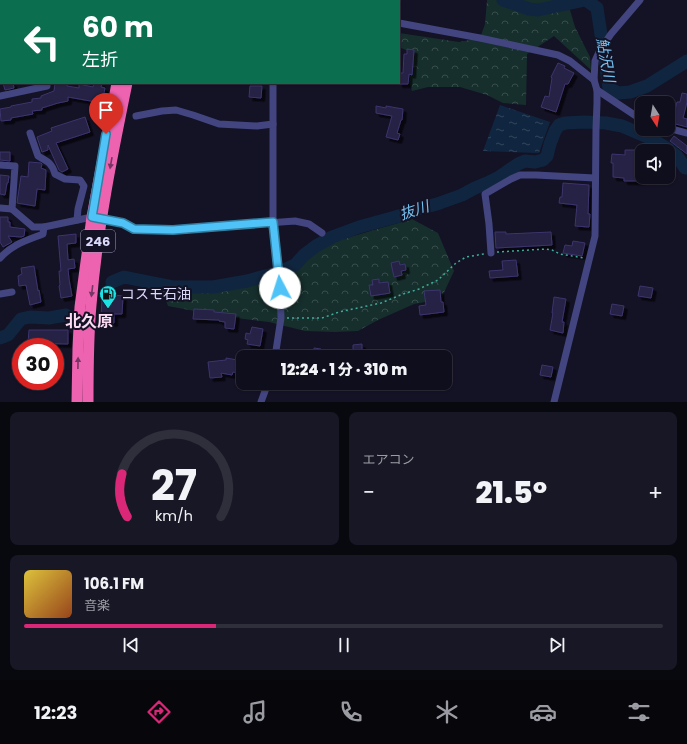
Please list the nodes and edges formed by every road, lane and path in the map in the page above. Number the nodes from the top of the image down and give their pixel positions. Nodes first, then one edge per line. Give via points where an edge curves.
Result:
1 (640, 0) edge
2 (400, 23) edge
3 (594, 80) junction
4 (47, 84) edge
5 (117, 84) edge
6 (127, 84) edge
7 (273, 84) edge
8 (597, 90) junction
9 (0, 96) edge
10 (635, 115) edge
11 (136, 116) dead end
12 (273, 124) junction
13 (675, 130) edge
14 (30, 133) dead end
15 (687, 133) edge
16 (0, 165) edge
17 (595, 178) junction
18 (0, 208) edge
19 (12, 209) junction
20 (97, 218) junction
21 (77, 220) junction
22 (273, 222) junction
23 (44, 228) junction
24 (322, 233) dead end
25 (491, 253) junction
26 (0, 258) edge
27 (589, 260) junction
28 (12, 292) dead end
29 (0, 294) edge
30 (281, 318) junction
31 (276, 350) edge
32 (265, 390) edge
33 (554, 401) edge
34 (77, 402) edge
35 (88, 402) edge
36 (261, 402) edge

1 - 3 street via 600,50 595,61
2 - 3 street via 558,55 570,60
3 - 8 street
4 - 9 street
5 - 20 highway, 246 via 106,134
6 -> 20 highway, 246
7 - 12 street
8 - 10 street
8 - 17 street
11 - 12 street via 176,110 219,124
12 - 22 street
13 - 15 street
14 - 21 street via 38,156 53,167 55,174 80,180 84,186
16 - 19 street via 15,166
17 - 25 street via 520,175 485,194
17 - 27 street via 595,236
18 - 19 street
19 - 23 street via 33,227
20 - 21 street
20 - 22 street via 123,223 134,229 173,230
34 -> 20 highway, 246 via 80,307
20 -> 35 highway, 246 via 90,306
21 - 23 street
22 - 24 street via 295,221 309,224
22 - 30 street
23 - 26 street via 43,234 19,243
25 - 27 path via 546,248 560,254
25 - 30 path via 466,257 438,280 381,303 322,318
27 - 33 street
28 - 29 street
30 - 31 street
32 - 36 street

